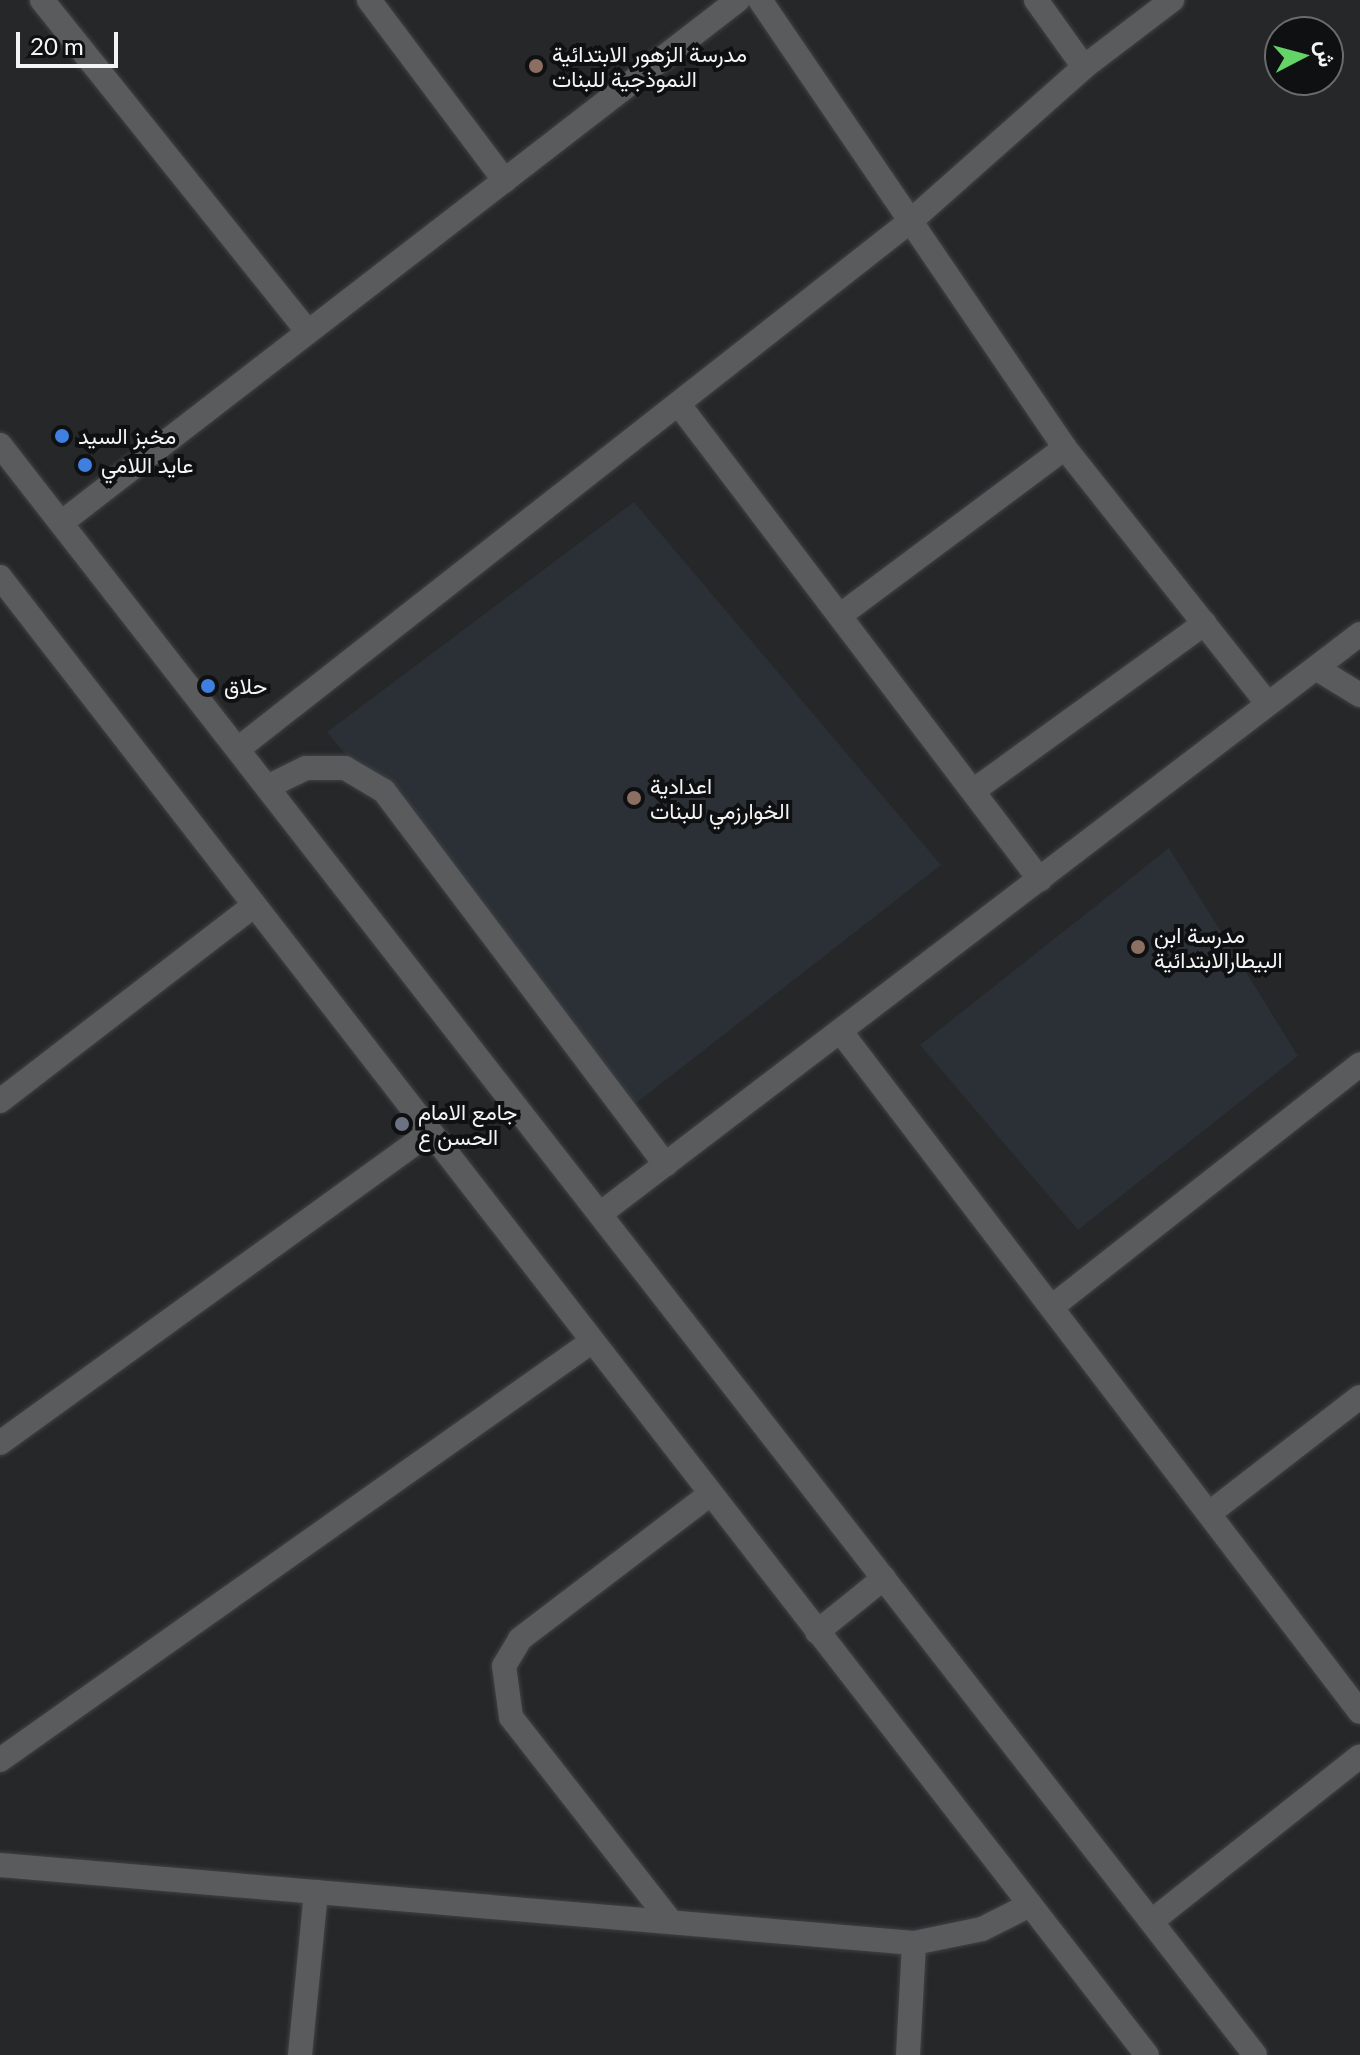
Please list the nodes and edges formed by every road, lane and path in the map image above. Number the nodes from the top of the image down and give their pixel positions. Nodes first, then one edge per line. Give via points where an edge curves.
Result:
1 (42, 0) edge
2 (369, 0) edge
3 (738, 0) edge
4 (760, 0) edge
5 (1036, 0) edge
6 (1172, 0) edge
7 (1084, 67) junction
8 (505, 181) junction
9 (913, 219) junction
10 (308, 332) junction
11 (680, 406) junction
12 (0, 445) edge
13 (1065, 448) junction
14 (61, 523) junction
15 (0, 577) edge
16 (842, 614) junction
17 (1205, 623) junction
18 (1360, 634) edge
19 (1319, 670) junction
20 (1360, 695) edge
21 (1267, 703) junction
22 (238, 749) junction
23 (267, 787) junction
24 (973, 791) junction
25 (1040, 880) junction
26 (252, 907) junction
27 (841, 1032) junction
28 (1360, 1064) edge
29 (0, 1101) edge
30 (429, 1133) junction
31 (666, 1165) junction
32 (600, 1214) junction
33 (1053, 1306) junction
34 (591, 1342) junction
35 (1360, 1397) edge
36 (0, 1443) edge
37 (710, 1494) junction
38 (1211, 1512) junction
39 (884, 1578) junction
40 (817, 1632) junction
41 (1360, 1712) edge
42 (1360, 1756) edge
43 (0, 1760) edge
44 (0, 1865) edge
45 (316, 1892) junction
46 (1030, 1905) junction
47 (1152, 1921) junction
48 (671, 1922) junction
49 (914, 1943) junction
50 (300, 2055) edge
51 (908, 2055) edge
52 (1147, 2055) edge
53 (1255, 2055) edge

1 - 10 street
2 - 8 street
3 - 8 street
4 - 9 street
5 - 7 street
6 - 7 street
7 - 9 street
8 - 10 street
9 - 11 street
9 - 13 street
10 - 14 street
11 - 16 street
11 - 22 street
12 - 14 street
13 - 16 street
13 - 17 street
14 - 22 street
15 - 26 street
16 - 24 street
17 - 21 street
17 - 24 street
18 - 19 street
19 - 20 street
19 - 21 street
21 - 25 street
22 - 23 street
23 - 31 street via 306,768 345,768 384,791
23 - 32 street
24 - 25 street
25 - 27 street
26 - 29 street
26 - 30 street
27 - 31 street
27 - 33 street
28 - 33 street
30 - 34 street
30 - 36 street
31 - 32 street
32 - 39 street
33 - 38 street
34 - 37 street
34 - 43 street
35 - 38 street
37 - 40 street
37 - 48 street via 520,1639 504,1666 511,1717
38 - 41 street
39 - 40 street
39 - 47 street
40 - 46 street
42 - 47 street
44 - 45 street
45 - 48 street
45 - 50 street
46 - 49 street via 982,1929
46 - 52 street
47 - 53 street
48 - 49 street
49 - 51 street

